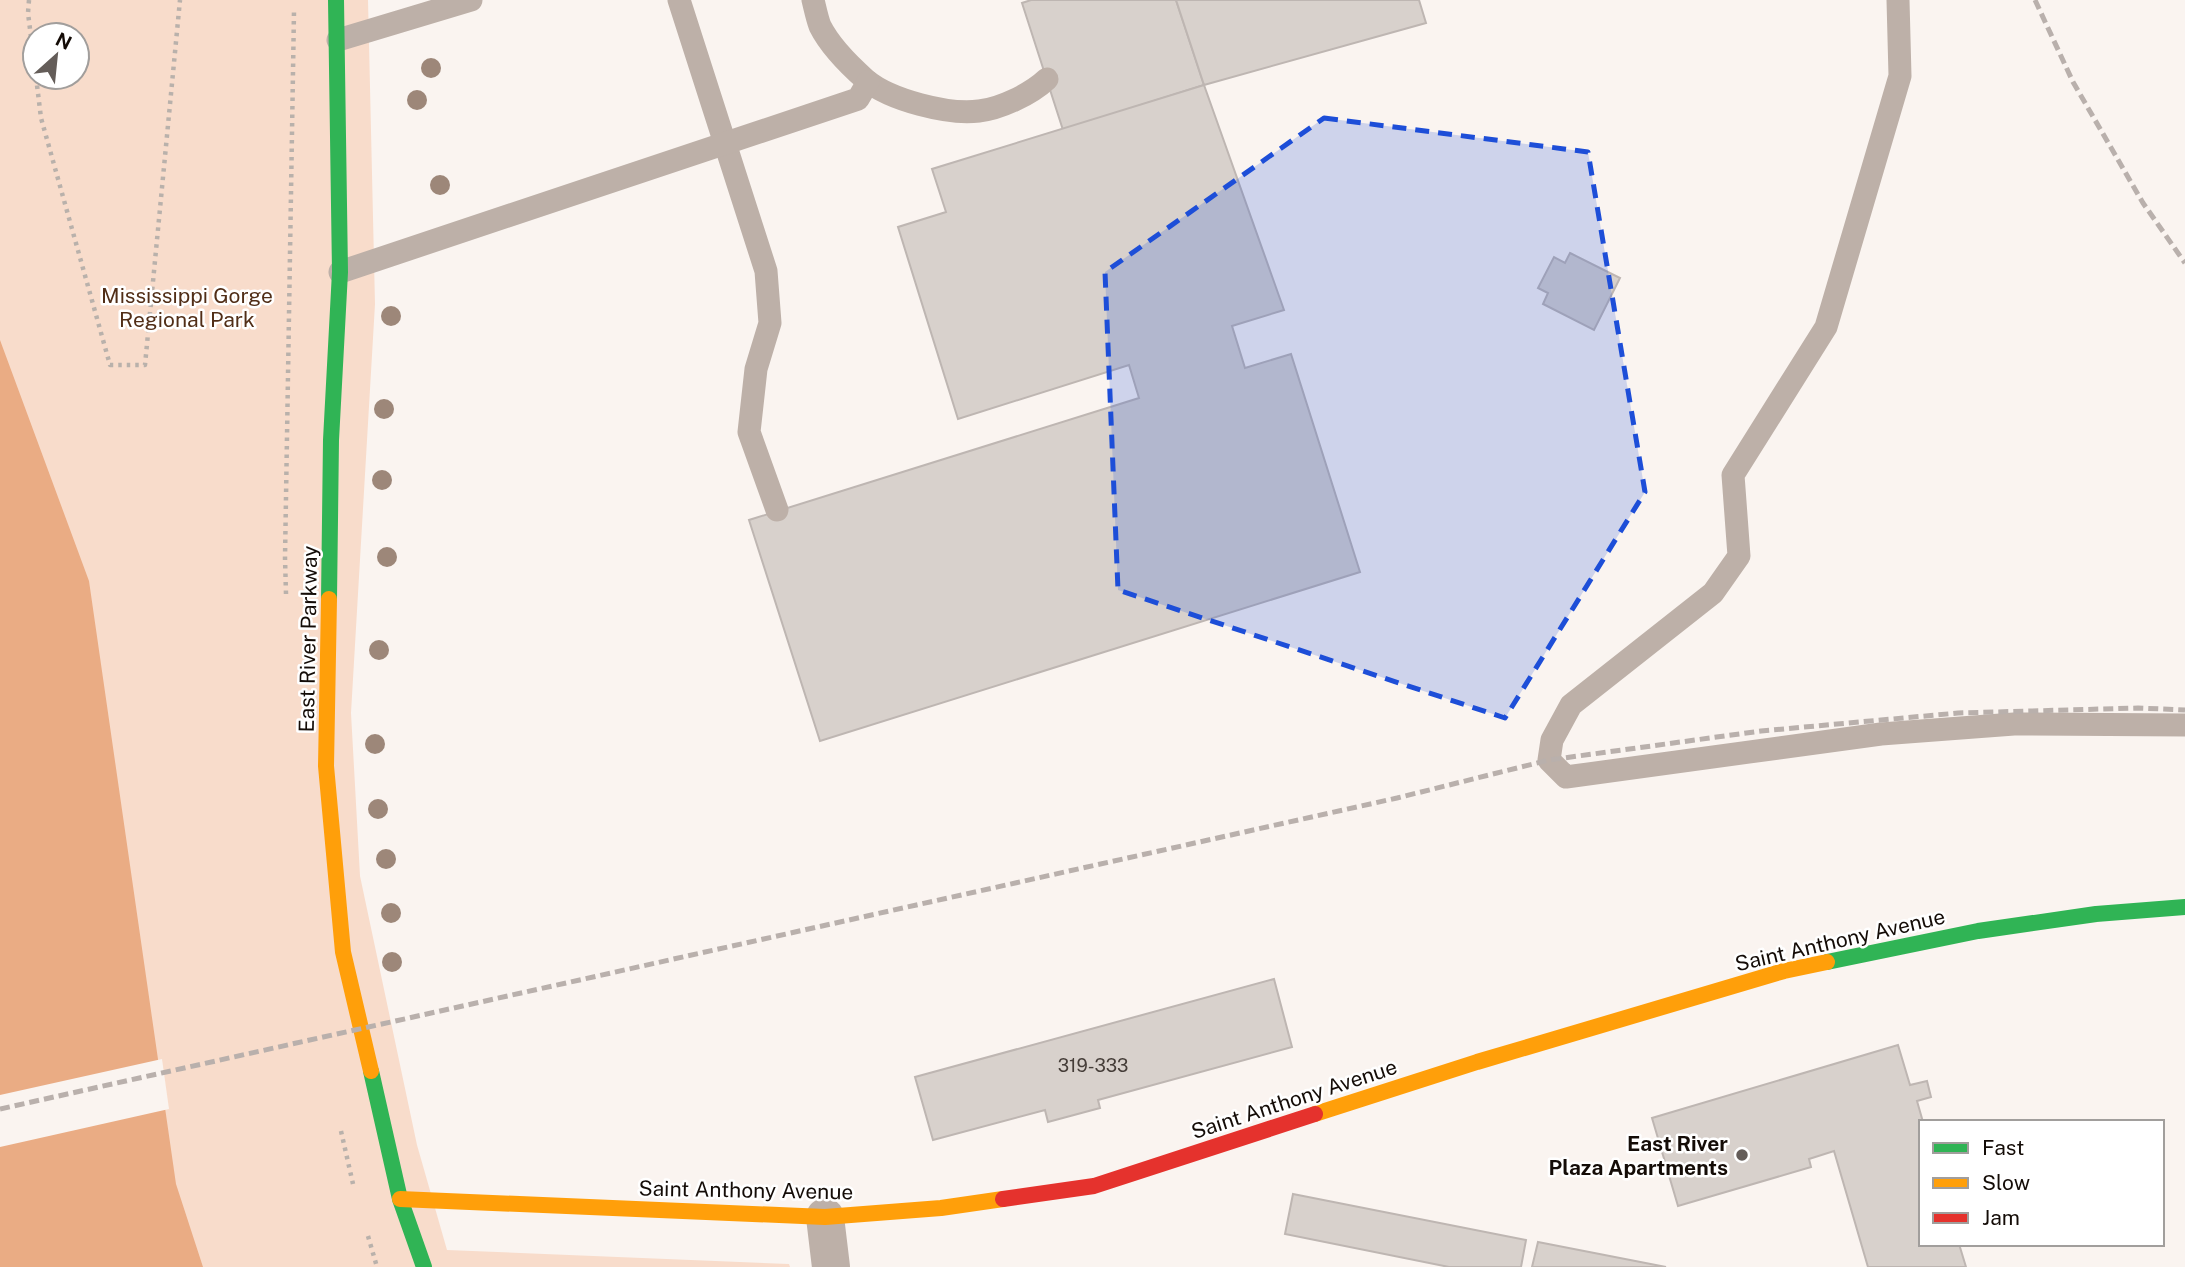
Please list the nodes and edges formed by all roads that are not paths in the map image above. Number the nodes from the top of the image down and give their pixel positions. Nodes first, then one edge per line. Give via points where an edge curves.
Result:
1 (336, 0) edge
2 (471, 0) edge
3 (679, 0) edge
4 (813, 0) edge
5 (1898, 0) edge
6 (338, 40) junction
7 (1046, 79) dead end
8 (868, 82) junction
9 (726, 143) junction
10 (340, 272) junction
11 (777, 510) dead end
12 (2185, 725) edge
13 (2185, 907) edge
14 (400, 1199) junction
15 (825, 1217) junction
16 (424, 1267) edge
17 (831, 1267) edge

1 - 6 street, East River Parkway
2 - 6 lane
3 - 9 lane
4 - 8 lane via 820,26
5 - 12 lane via 1900,76 1826,327 1733,475 1739,556 1713,593 1570,705 1552,740 1549,760 1566,778 1881,734 2014,724
6 - 10 street, East River Parkway
7 - 8 lane via 1017,99 979,111 939,109 902,100
8 - 9 lane via 858,99
9 - 10 lane
9 - 11 lane via 766,271 769,323 756,369 749,432
10 - 14 street, East River Parkway via 331,440 326,766 343,952
13 - 15 street, Saint Anthony Avenue via 1979,931 1784,971 1477,1062 1094,1186 941,1208
14 - 15 street, Saint Anthony Avenue
14 - 16 street, East River Parkway
15 - 17 street

